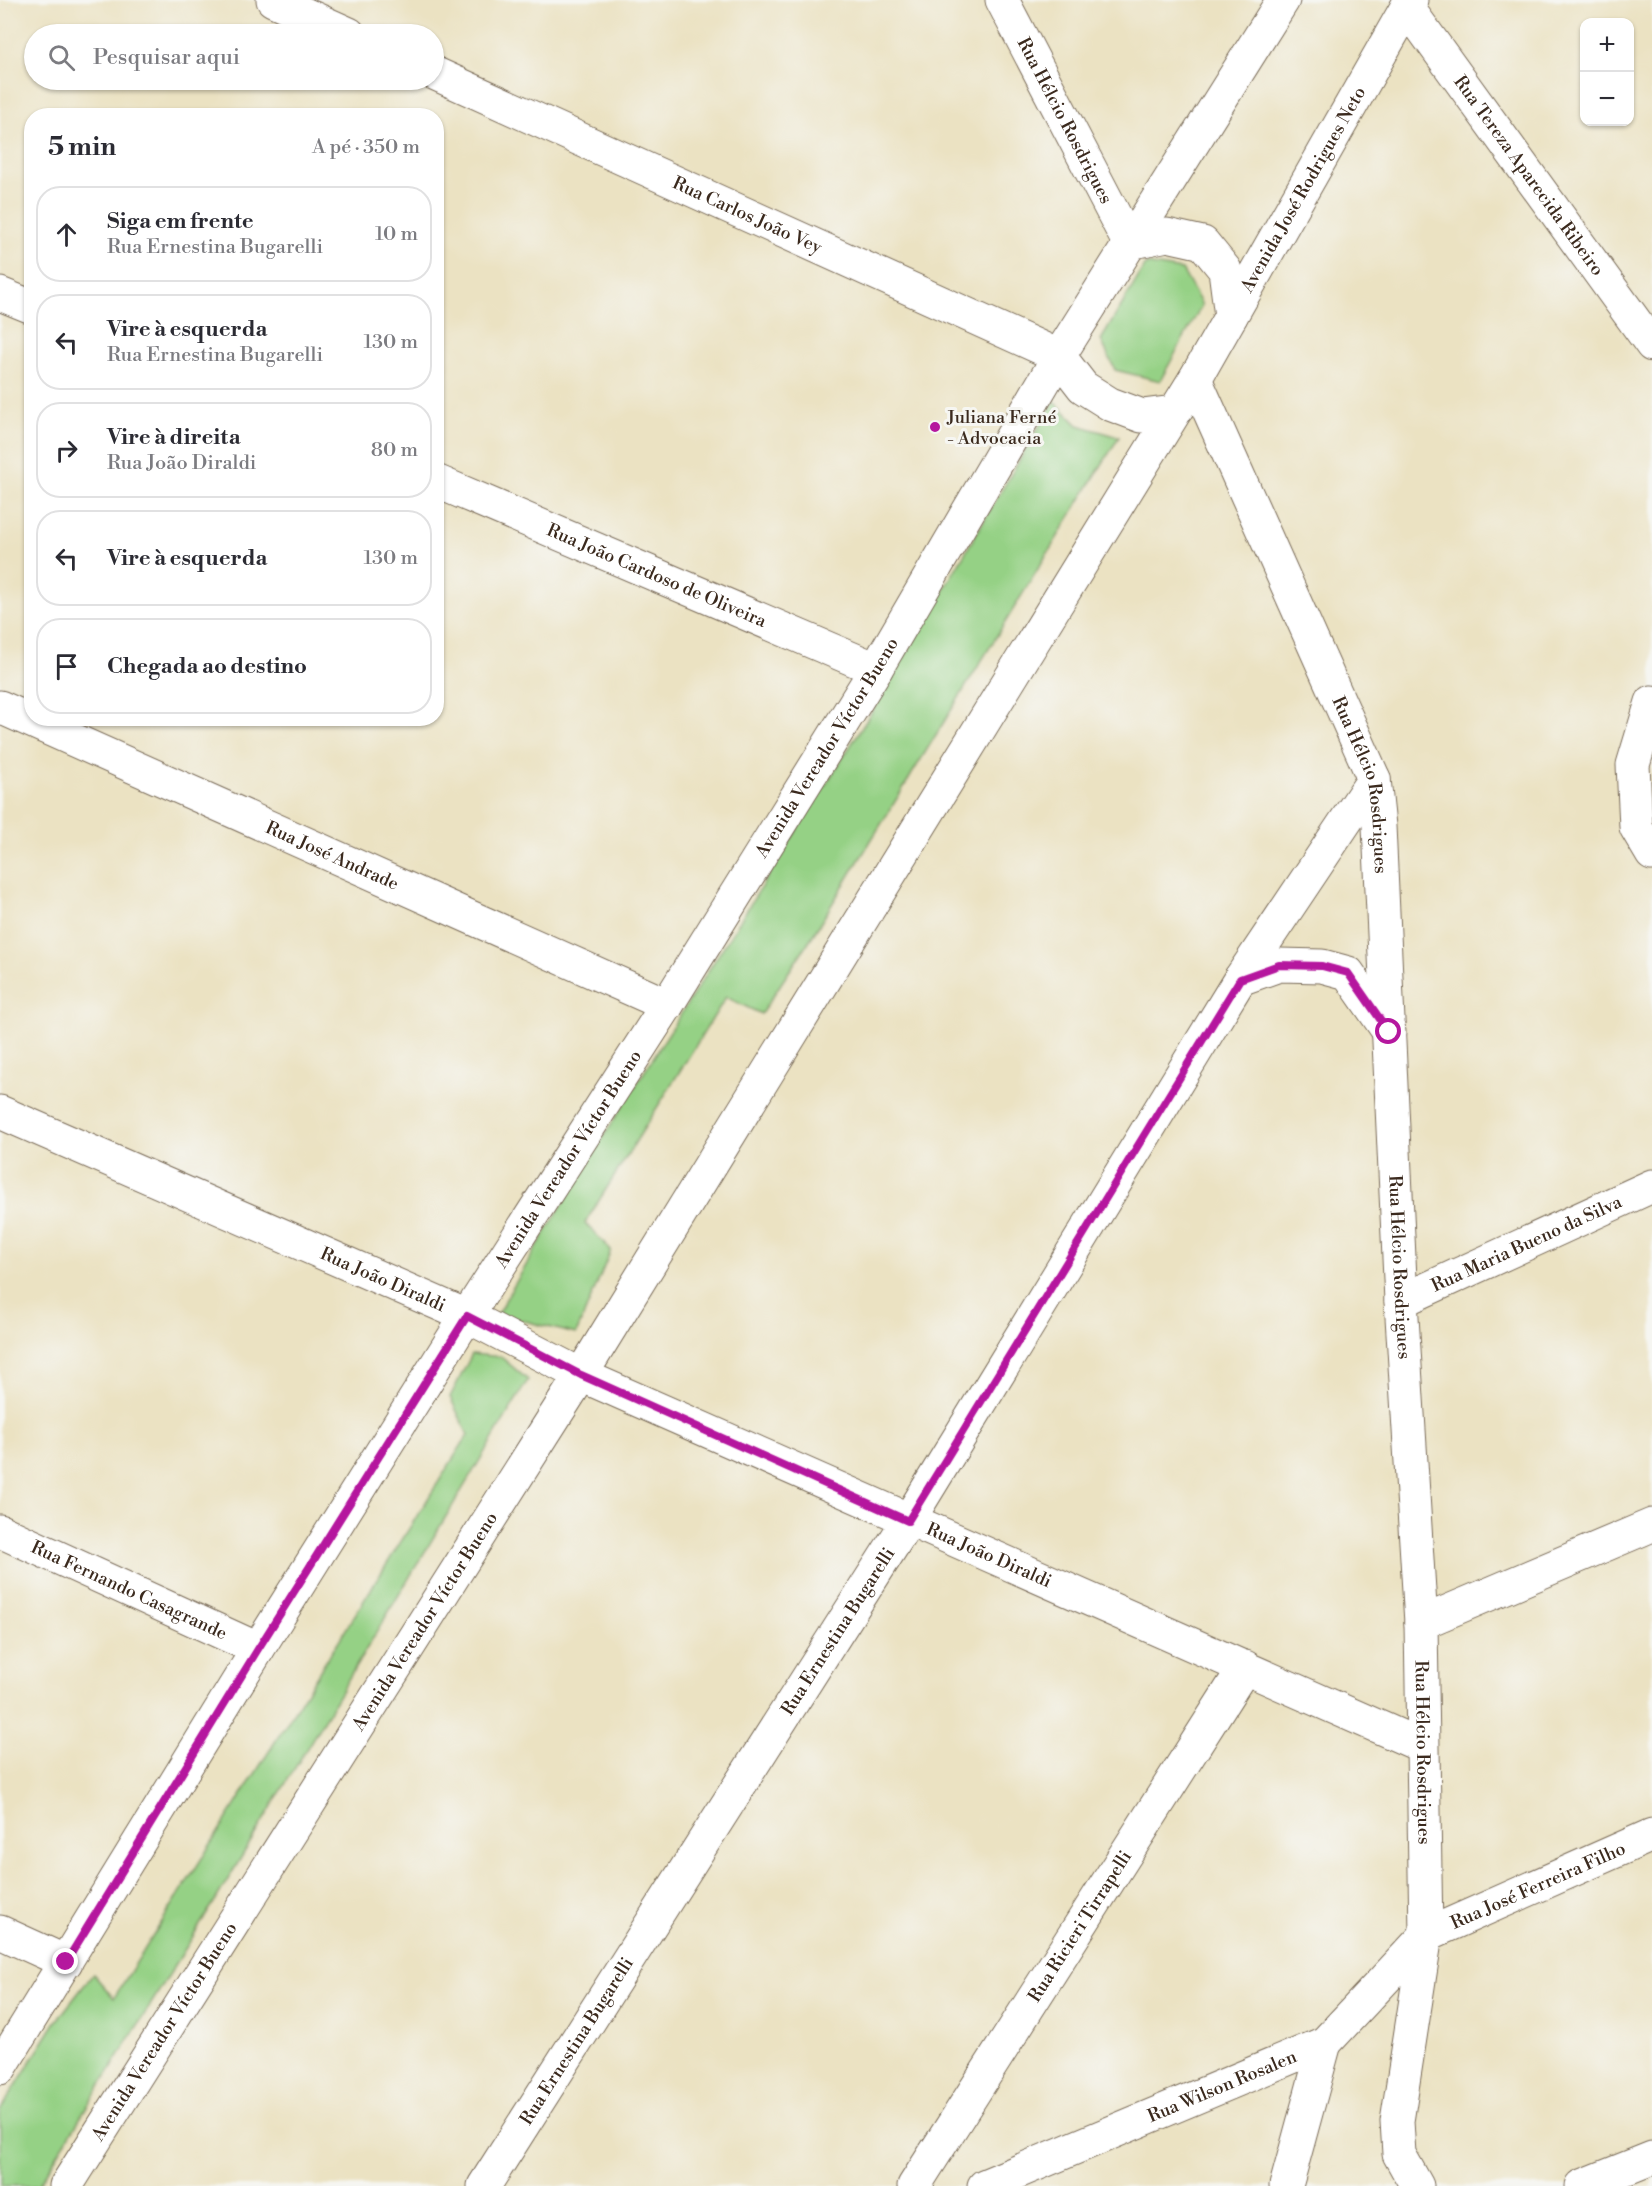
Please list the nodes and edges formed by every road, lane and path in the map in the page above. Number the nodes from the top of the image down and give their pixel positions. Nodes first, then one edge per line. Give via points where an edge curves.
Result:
1 (273, 0) edge
2 (1002, 0) edge
3 (1283, 0) edge
4 (1409, 4) edge
5 (327, 24) edge
6 (444, 78) edge
7 (1129, 243) junction
8 (0, 294) edge
9 (24, 304) edge
10 (1231, 316) junction
11 (1652, 345) edge
12 (1059, 356) junction
13 (1195, 379) junction
14 (1174, 412) junction
15 (444, 484) edge
16 (876, 669) junction
17 (1652, 702) edge
18 (0, 707) edge
19 (24, 718) edge
20 (42, 726) edge
21 (1374, 779) junction
22 (1652, 854) edge
23 (1240, 979) junction
24 (666, 1005) junction
25 (1389, 1032) junction
26 (0, 1112) edge
27 (1652, 1186) edge
28 (1401, 1301) junction
29 (467, 1316) junction
30 (581, 1375) junction
31 (908, 1521) junction
32 (1652, 1525) edge
33 (0, 1531) edge
34 (1421, 1623) junction
35 (258, 1649) junction
36 (1245, 1667) junction
37 (1422, 1746) junction
38 (1652, 1835) edge
39 (0, 1932) edge
40 (1426, 1935) junction
41 (66, 1962) junction
42 (1325, 2043) junction
43 (0, 2068) edge
44 (1636, 2170) edge
45 (66, 2186) edge
46 (484, 2186) edge
47 (914, 2186) edge
48 (984, 2186) edge
49 (1286, 2186) edge
50 (1417, 2186) edge
51 (1582, 2186) edge

1 - 5 street
2 - 7 street, Rua Hélcio Rosdrigues
3 - 7 street
4 - 10 street, Avenida José Rodrigues Neto
4 - 11 street, Rua Tereza Aparecida Ribeiro
6 - 12 street, Rua Carlos João Vey
7 - 10 street via 1167,235 1203,243 1225,270
7 - 12 street, Avenida Vereador Víctor Bueno
8 - 9 street
10 - 13 street, Avenida José Rodrigues Neto
12 - 14 street via 1083,387 1110,404 1142,416
12 - 16 street, Avenida Vereador Víctor Bueno
13 - 14 street, Avenida Vereador Víctor Bueno
13 - 21 street, Rua Hélcio Rosdrigues
14 - 30 street, Avenida Vereador Víctor Bueno
15 - 16 street, Rua João Cardoso de Oliveira
16 - 24 street, Avenida Vereador Víctor Bueno
17 - 22 street via 1633,765 1636,827
18 - 19 street, Rua José Andrade
20 - 24 street, Rua José Andrade
21 - 23 street, Rua Ernestina Bugarelli
21 - 25 street, Rua Hélcio Rosdrigues via 1380,826
23 - 25 street via 1279,965 1322,966 1348,973
23 - 31 street, Rua Ernestina Bugarelli
24 - 29 street, Avenida Vereador Víctor Bueno
25 - 28 street, Rua Hélcio Rosdrigues
26 - 29 street, Rua João Diraldi
27 - 28 street, Rua Maria Bueno da Silva
28 - 34 street, Rua Hélcio Rosdrigues
29 - 30 street, Rua João Diraldi
29 - 35 street, Avenida Vereador Víctor Bueno
30 - 31 street, Rua João Diraldi
30 - 45 street, Avenida Vereador Víctor Bueno
31 - 36 street, Rua João Diraldi
31 - 46 street, Rua Ernestina Bugarelli
32 - 34 street
33 - 35 street, Rua Fernando Casagrande
34 - 37 street, Rua Hélcio Rosdrigues
35 - 41 street, Avenida Vereador Víctor Bueno
36 - 37 street, Rua João Diraldi
36 - 47 street, Rua Ricieri Tirrapelli
37 - 40 street, Rua Hélcio Rosdrigues
38 - 40 street, Rua José Ferreira Filho
39 - 41 street
40 - 42 street, Rua Wilson Rosalen
40 - 50 street, Rua Hélcio Rosdrigues via 1397,2121 1399,2154
41 - 43 street, Avenida Vereador Víctor Bueno
42 - 48 street, Rua Wilson Rosalen
42 - 49 street
44 - 51 street

